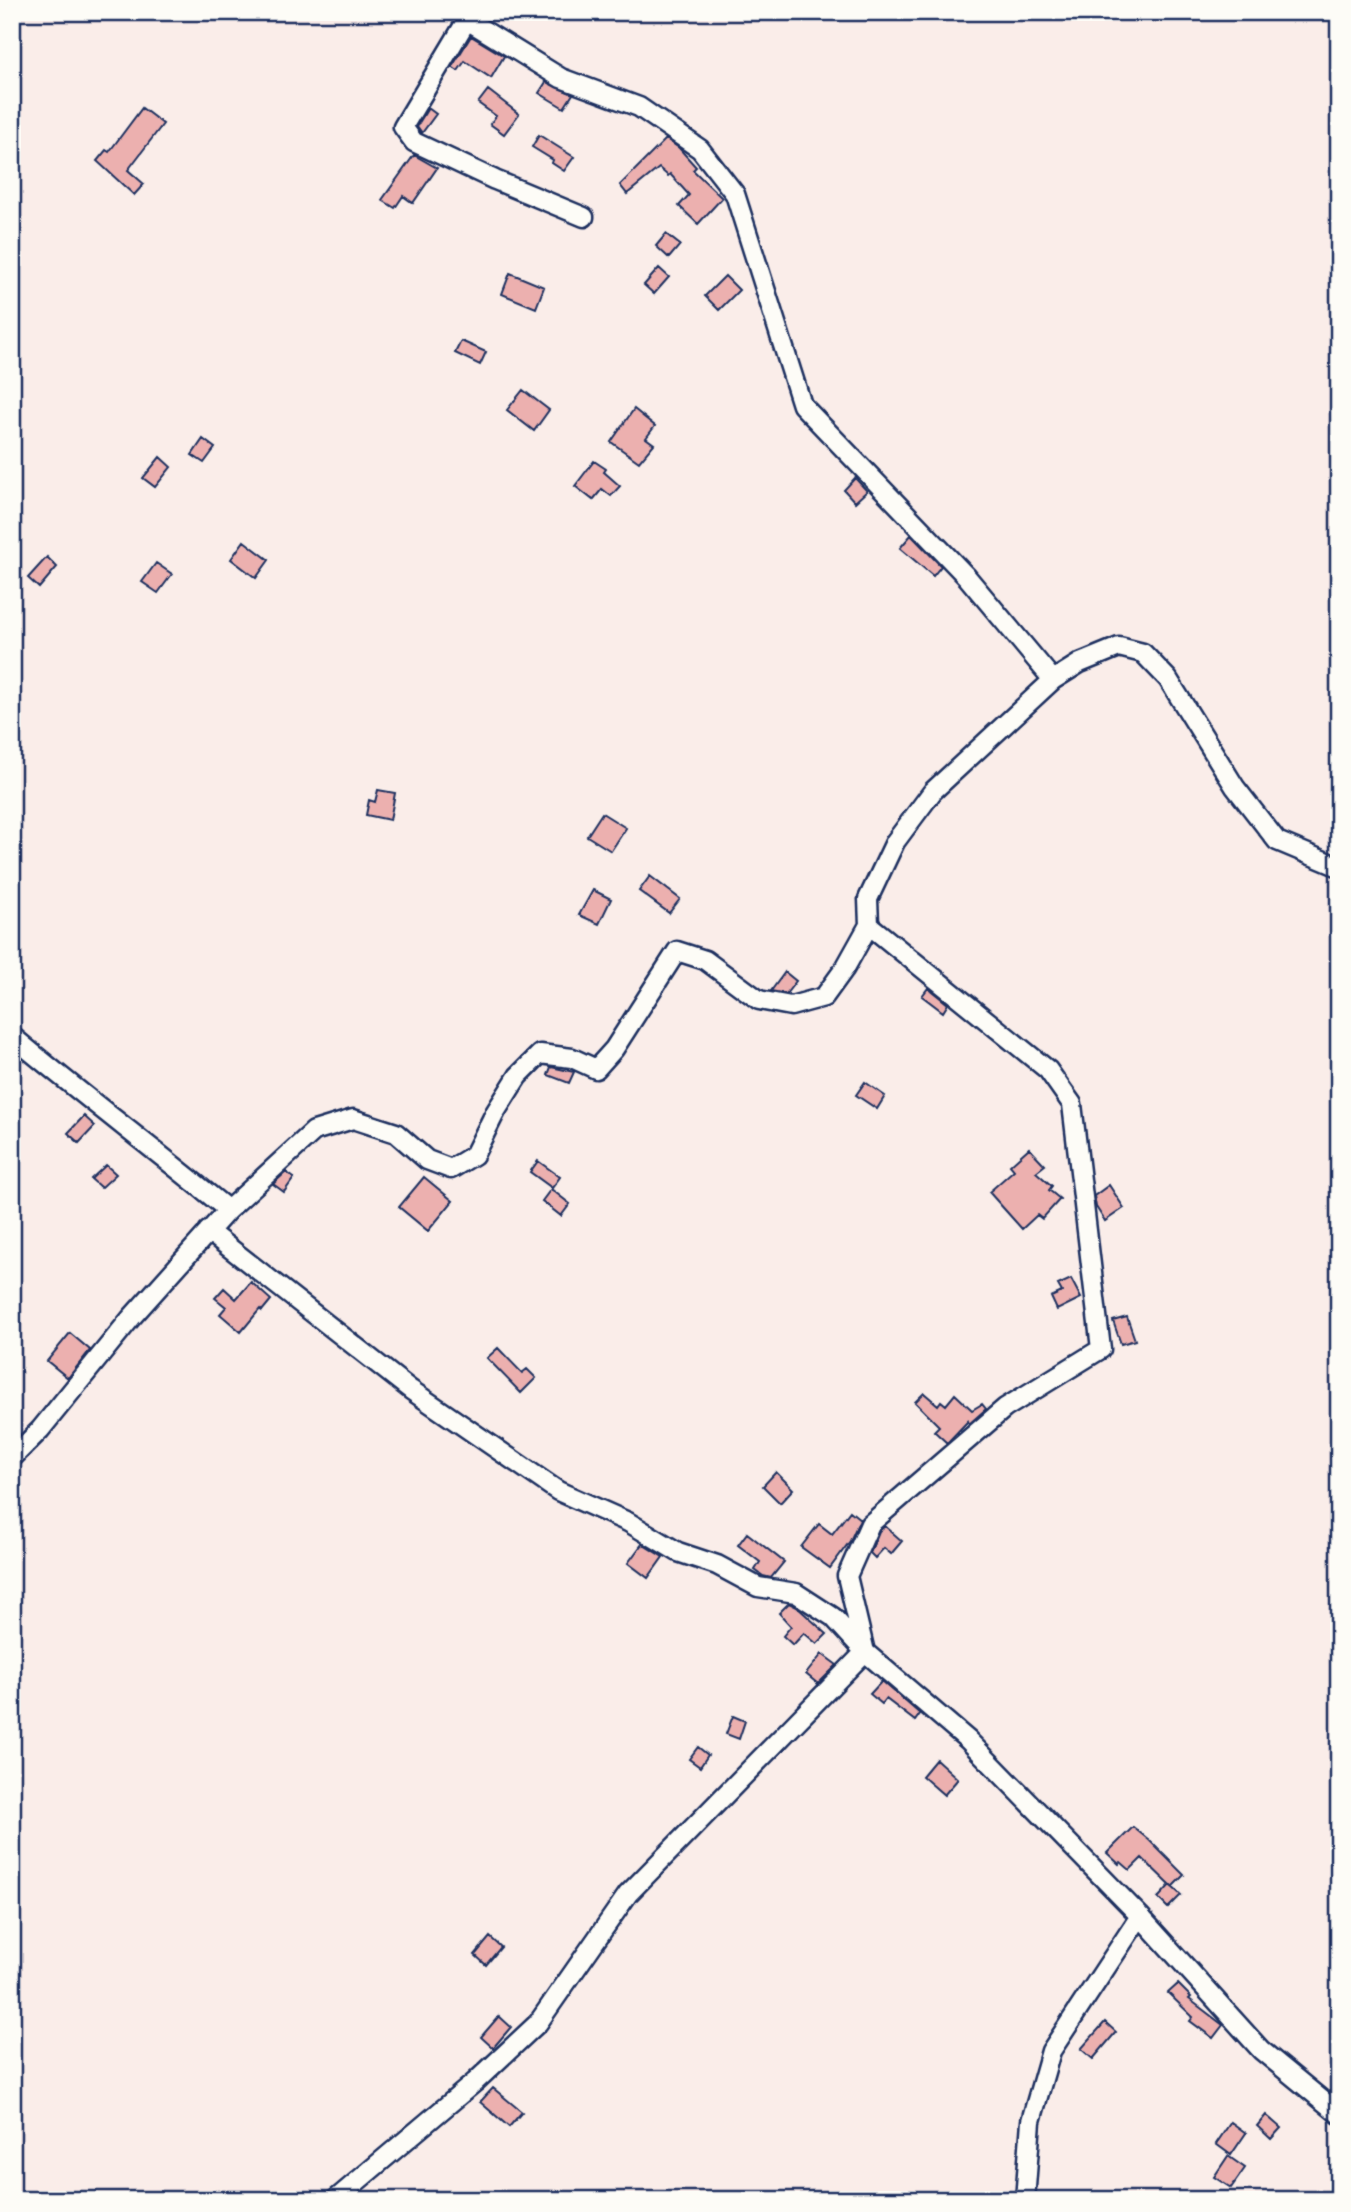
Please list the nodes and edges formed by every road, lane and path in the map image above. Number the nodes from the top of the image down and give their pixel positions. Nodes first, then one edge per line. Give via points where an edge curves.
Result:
1 (467, 16) edge
2 (584, 217) dead end
3 (1053, 680) junction
4 (1339, 867) edge
5 (869, 925) junction
6 (12, 1036) edge
7 (228, 1210) junction
8 (208, 1231) junction
9 (12, 1458) edge
10 (865, 1652) junction
11 (1140, 1916) junction
12 (1339, 2114) edge
13 (335, 2200) edge
14 (1025, 2200) edge

1 - 2 street via 403,127 414,142
1 - 3 street via 561,78 639,107 700,149 735,194 802,405 967,577
3 - 4 street via 1119,647 1143,653 1168,679 1235,787 1277,841
3 - 5 street via 933,791 895,842 868,899
5 - 7 street via 824,997 791,1006 759,1000 705,960 677,951 614,1049 596,1069 572,1058 540,1054 518,1076 474,1155 451,1169 427,1160 396,1133 353,1119 314,1131
5 - 10 street via 1048,1070 1072,1104 1101,1349 1005,1408 870,1524 848,1576
6 - 7 street
7 - 8 street
8 - 9 street
8 - 10 street via 411,1390 558,1491 758,1587 796,1593 833,1617
10 - 11 street via 968,1740
10 - 13 street via 628,1895 538,2023
11 - 12 street via 1261,2050
11 - 14 street via 1051,2051 1031,2121

